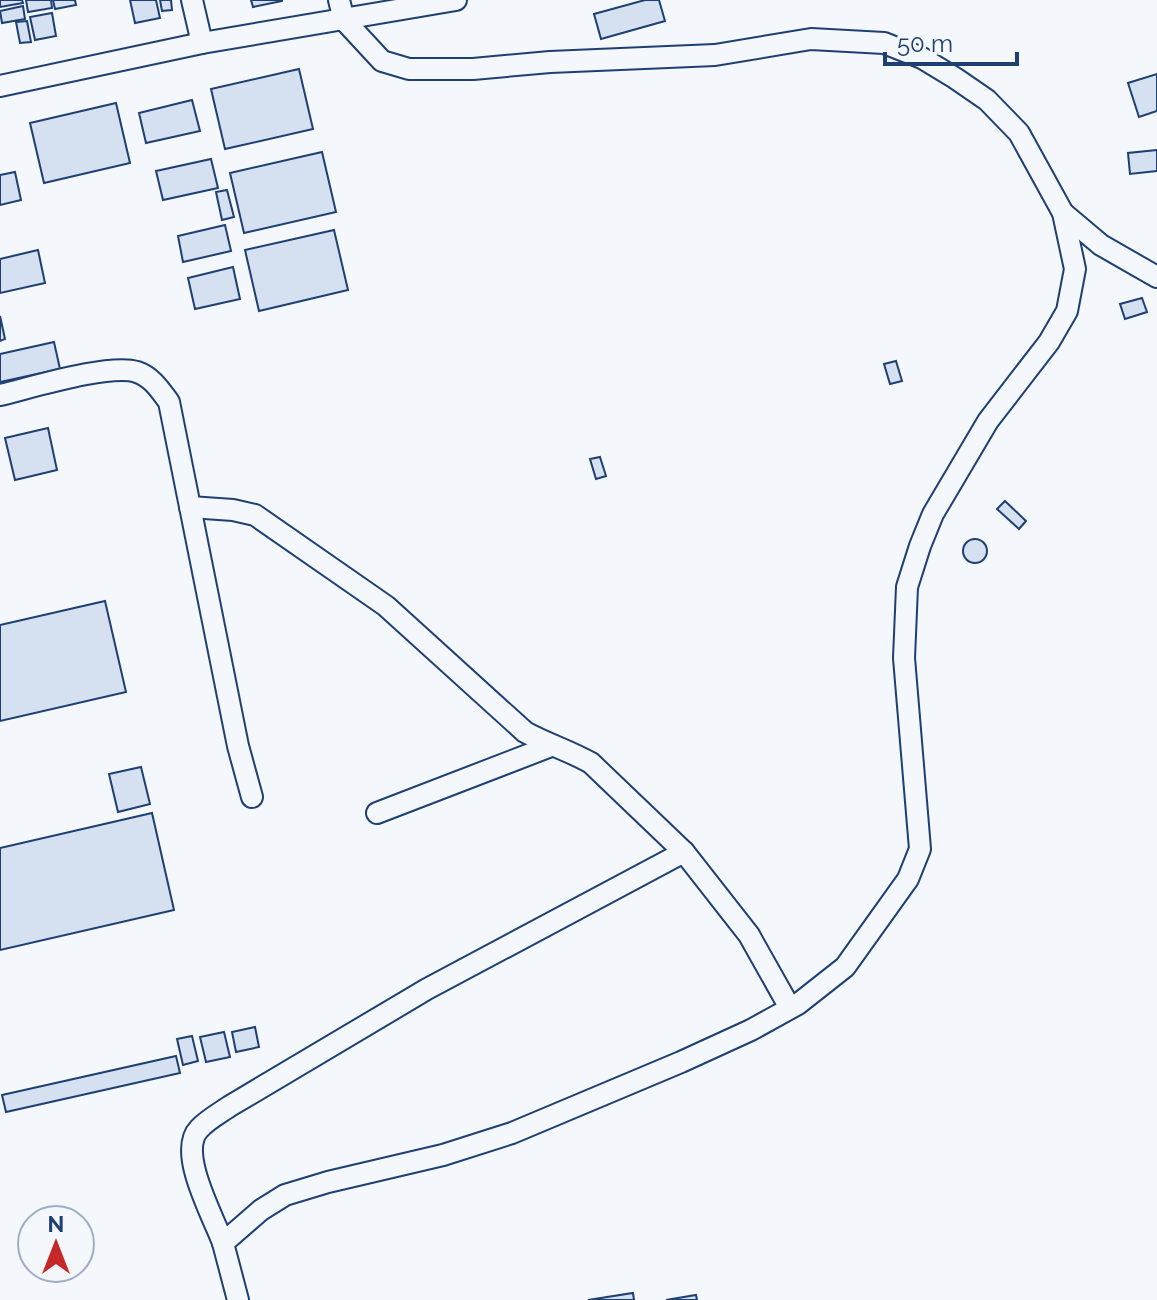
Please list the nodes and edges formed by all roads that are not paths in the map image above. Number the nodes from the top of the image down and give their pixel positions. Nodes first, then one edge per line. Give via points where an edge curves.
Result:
1 (192, 0) edge
2 (454, 0) edge
3 (341, 10) edge
4 (202, 43) junction
5 (0, 86) edge
6 (1063, 213) junction
7 (1157, 277) edge
8 (0, 395) edge
9 (190, 507) junction
10 (551, 746) junction
11 (252, 797) dead end
12 (377, 813) dead end
13 (684, 852) junction
14 (790, 1008) junction
15 (223, 1243) junction
16 (238, 1300) edge

1 - 4 street
2 - 3 street
3 - 4 street
3 - 6 street via 382,61 409,69 715,55 811,39 884,43 922,58 987,100 1019,133
4 - 5 street
6 - 7 street via 1101,245
6 - 14 street via 1075,269 1067,311 988,421 933,514 907,587 904,658 920,849 908,879 845,967
8 - 9 street via 116,369 137,372 156,383 169,402
9 - 10 street via 255,515 281,532 386,606 525,732
9 - 11 street
10 - 12 street
10 - 13 street via 591,763
13 - 14 street via 749,935
13 - 15 street via 427,989 199,1128 192,1139 191,1162
14 - 15 street via 681,1062 512,1133 285,1195
15 - 16 street

